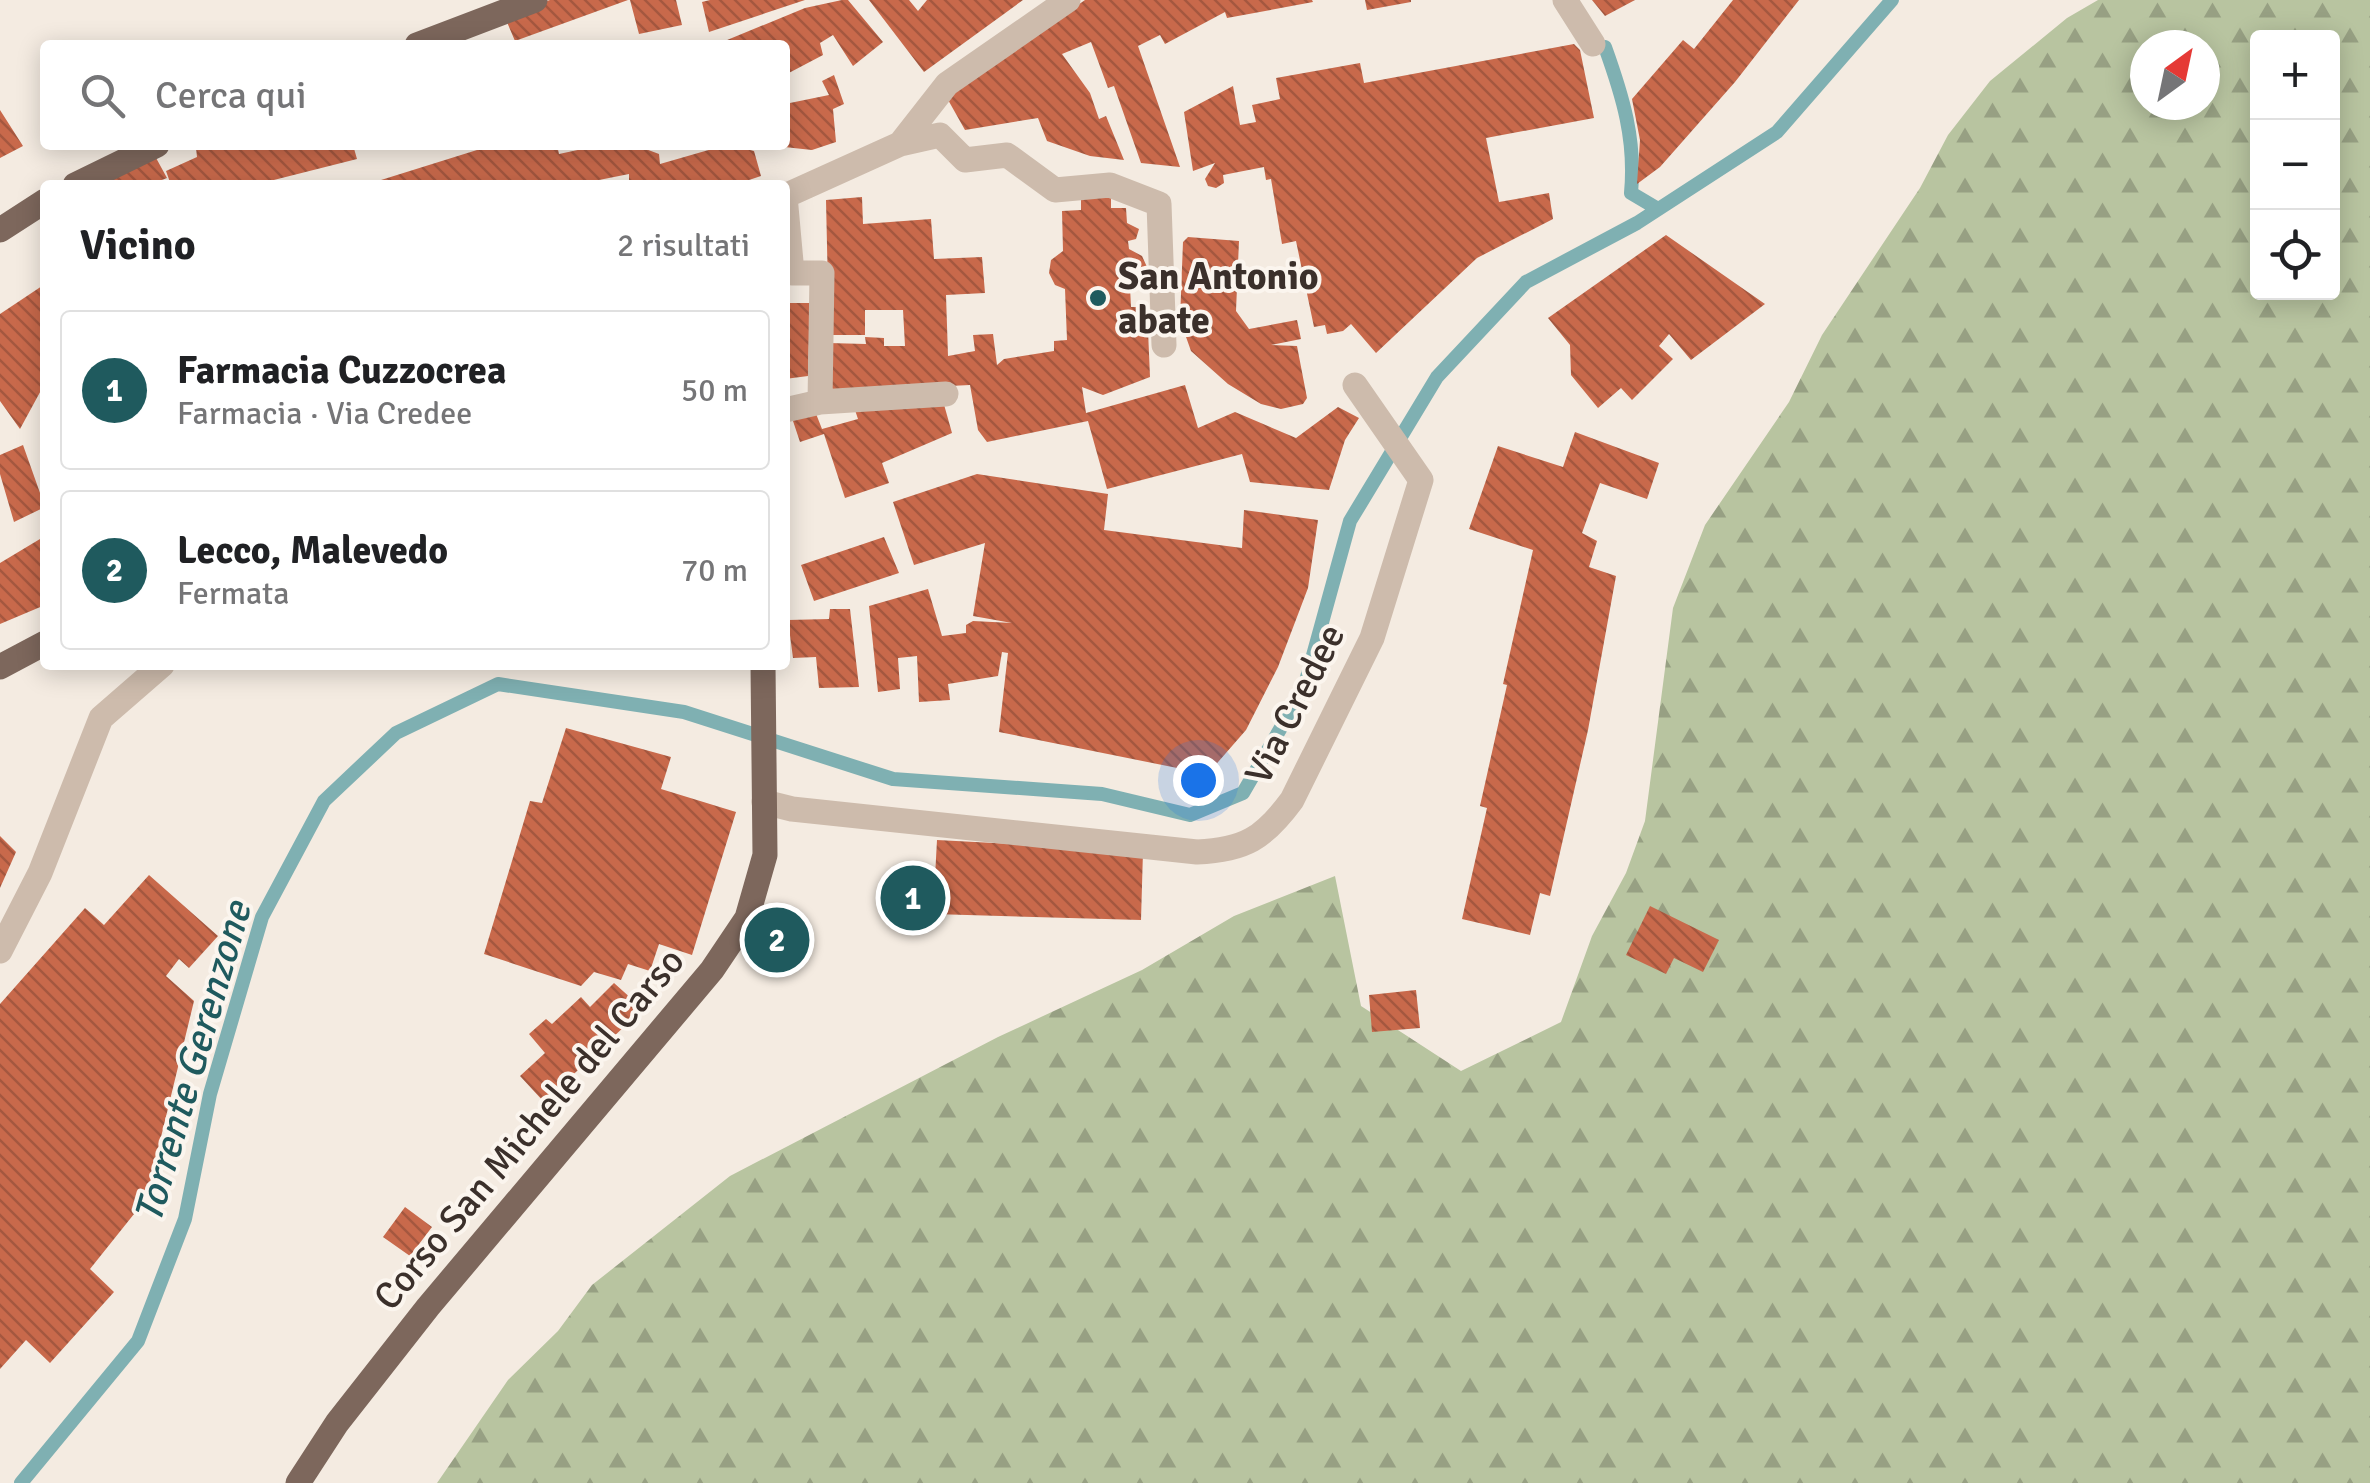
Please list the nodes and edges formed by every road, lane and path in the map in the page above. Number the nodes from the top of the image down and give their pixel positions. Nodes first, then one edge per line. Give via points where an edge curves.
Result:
1 (535, 0) edge
2 (1068, 0) edge
3 (1566, 0) edge
4 (430, 40) edge
5 (1593, 44) dead end
6 (900, 144) junction
7 (147, 150) edge
8 (85, 180) edge
9 (790, 194) edge
10 (40, 204) edge
11 (0, 230) edge
12 (790, 275) edge
13 (1164, 344) dead end
14 (1355, 385) dead end
15 (946, 394) dead end
16 (820, 402) junction
17 (790, 409) edge
18 (40, 646) edge
19 (0, 668) edge
20 (156, 670) edge
21 (763, 670) edge
22 (764, 802) junction
23 (0, 951) edge
24 (298, 1483) edge

1 - 4 main road
2 - 6 street via 947,84
3 - 5 street
6 - 9 street
6 - 13 street via 940,135 966,160 1007,155 1055,190 1110,185 1159,204
7 - 8 main road
10 - 11 main road
12 - 16 street via 822,274
14 - 22 street, Via Credee via 1421,480 1372,638 1292,800 1256,839 1231,851 1197,852
15 - 16 street
16 - 17 street
18 - 19 main road
20 - 23 street via 102,718 40,873
21 - 22 main road, Corso San Michele del Carso
22 - 24 main road, Corso San Michele del Carso via 757,890 732,943 428,1307

